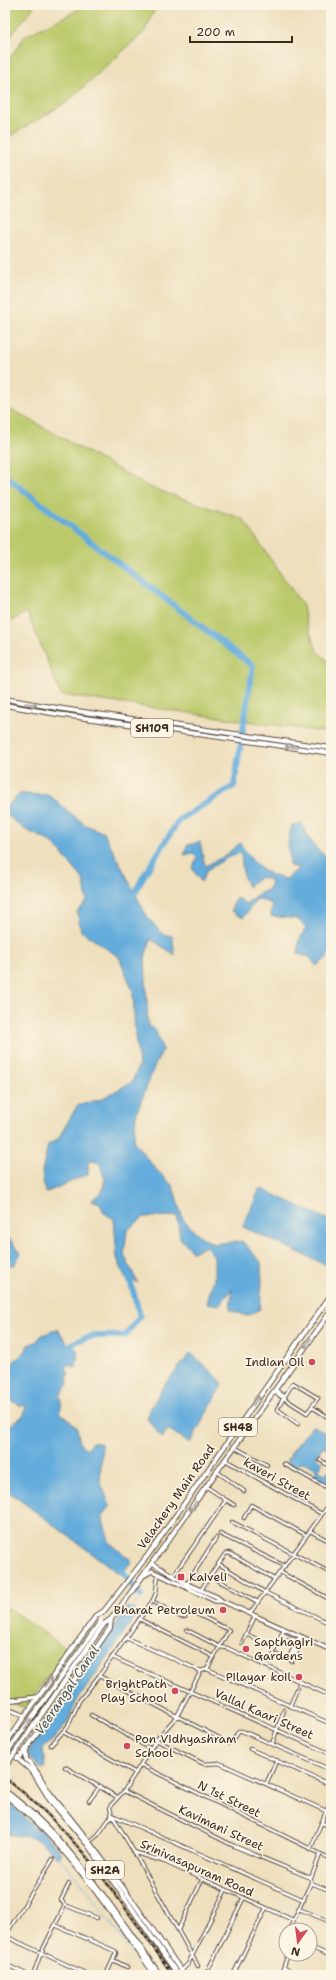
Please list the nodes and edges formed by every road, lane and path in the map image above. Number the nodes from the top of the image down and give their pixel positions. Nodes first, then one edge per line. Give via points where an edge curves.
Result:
1 (5, 699) edge
2 (5, 705) edge
3 (88, 712) junction
4 (88, 718) junction
5 (211, 730) junction
6 (210, 736) junction
7 (314, 745) junction
8 (331, 748) edge
9 (315, 751) junction
10 (331, 753) edge
11 (331, 1295) edge
12 (331, 1311) edge
13 (291, 1350) junction
14 (299, 1356) junction
15 (275, 1391) junction
16 (285, 1398) junction
17 (312, 1407) junction
18 (331, 1419) edge
19 (298, 1424) dead end
20 (234, 1446) junction
21 (224, 1460) junction
22 (320, 1460) dead end
23 (284, 1464) dead end
24 (267, 1466) dead end
25 (331, 1467) edge
26 (216, 1471) junction
27 (207, 1487) junction
28 (331, 1490) edge
29 (244, 1491) dead end
30 (226, 1500) junction
31 (331, 1502) edge
32 (234, 1505) dead end
33 (328, 1506) junction
34 (331, 1508) edge
35 (322, 1514) junction
36 (244, 1518) dead end
37 (232, 1522) dead end
38 (310, 1531) junction
39 (220, 1534) dead end
40 (306, 1536) junction
41 (216, 1538) dead end
42 (331, 1542) edge
43 (293, 1553) junction
44 (152, 1563) junction
45 (218, 1564) junction
46 (285, 1566) junction
47 (280, 1572) junction
48 (331, 1573) edge
49 (158, 1574) junction
50 (143, 1576) junction
51 (173, 1576) junction
52 (210, 1576) junction
53 (274, 1579) junction
54 (187, 1584) junction
55 (201, 1590) junction
56 (265, 1592) junction
57 (331, 1600) edge
58 (222, 1601) junction
59 (152, 1602) junction
60 (258, 1602) junction
61 (104, 1611) junction
62 (250, 1613) junction
63 (255, 1616) junction
64 (111, 1619) junction
65 (139, 1619) junction
66 (331, 1624) edge
67 (284, 1629) junction
68 (188, 1630) dead end
69 (246, 1634) junction
70 (282, 1634) junction
71 (302, 1637) junction
72 (126, 1638) junction
73 (297, 1641) junction
74 (242, 1643) dead end
75 (269, 1645) dead end
76 (220, 1647) junction
77 (331, 1650) edge
78 (112, 1657) junction
79 (214, 1657) junction
80 (291, 1660) dead end
81 (207, 1669) junction
82 (201, 1671) junction
83 (99, 1676) junction
84 (300, 1682) junction
85 (190, 1692) junction
86 (331, 1696) edge
87 (38, 1697) junction
88 (5, 1701) edge
89 (290, 1706) junction
90 (5, 1708) edge
91 (284, 1710) dead end
92 (91, 1715) dead end
93 (25, 1716) junction
94 (177, 1716) junction
95 (331, 1724) edge
96 (277, 1729) junction
97 (63, 1732) junction
98 (156, 1740) junction
99 (272, 1744) junction
100 (51, 1745) dead end
101 (27, 1748) junction
102 (250, 1748) dead end
103 (151, 1749) junction
104 (331, 1754) edge
105 (5, 1755) edge
106 (16, 1757) junction
107 (277, 1760) junction
108 (24, 1761) junction
109 (141, 1765) junction
110 (5, 1767) edge
111 (65, 1767) dead end
112 (331, 1770) edge
113 (136, 1773) junction
114 (266, 1784) junction
115 (331, 1785) edge
116 (100, 1786) junction
117 (5, 1791) edge
118 (124, 1791) junction
119 (8, 1796) edge
120 (117, 1796) junction
121 (331, 1800) edge
122 (89, 1802) dead end
123 (326, 1811) junction
124 (112, 1815) junction
125 (322, 1822) junction
126 (331, 1826) edge
127 (48, 1831) junction
128 (91, 1842) junction
129 (310, 1850) junction
130 (134, 1852) junction
131 (320, 1855) junction
132 (53, 1859) dead end
133 (331, 1859) edge
134 (311, 1878) junction
135 (202, 1880) junction
136 (311, 1883) junction
137 (69, 1884) dead end
138 (225, 1891) junction
139 (331, 1891) edge
140 (243, 1899) junction
141 (304, 1900) junction
142 (65, 1905) junction
143 (266, 1908) junction
144 (299, 1909) junction
145 (98, 1918) dead end
146 (293, 1920) joint
147 (331, 1922) edge
148 (54, 1925) junction
149 (178, 1930) junction
150 (5, 1936) edge
151 (318, 1950) edge
152 (41, 1952) junction
153 (192, 1956) junction
154 (331, 1956) edge
155 (113, 1960) junction
156 (286, 1962) edge
157 (5, 1964) edge
158 (198, 1966) dead end
159 (127, 1967) dead end
160 (284, 1968) junction
161 (208, 1970) dead end
162 (183, 1972) edge
163 (28, 1975) edge
164 (33, 1975) edge
165 (88, 1975) edge
166 (106, 1975) edge
167 (155, 1975) edge
168 (160, 1975) edge
169 (177, 1975) edge
170 (233, 1975) edge
171 (281, 1975) edge
172 (300, 1975) edge

1 -> 3 main road, SH109
2 - 4 main road, SH109
3 - 4 main road
3 - 5 main road, SH109
4 - 6 main road, SH109
5 - 6 main road
5 - 7 main road, SH109
9 -> 6 main road, SH109
7 - 8 main road, SH109
7 - 9 main road
9 - 10 main road, SH109
11 - 13 main road, Velachery Main Road / SH48
12 -> 14 main road, Velachery Main Road / SH48
13 - 14 main road
61 -> 13 main road, Velachery Main Road / SH48 via 139,1566
14 - 15 main road, Velachery Main Road / SH48
15 - 16 street
15 - 20 main road, Velachery Main Road / SH48
16 - 17 street via 307,1413
16 - 17 street via 295,1383 318,1398
16 - 19 street via 277,1409
17 - 18 street
20 - 21 main road, Velachery Main Road / SH48
20 - 24 street
21 - 26 main road, Velachery Main Road / SH48
21 - 35 street, kaveri Street
22 - 25 street
23 - 28 street
26 - 27 main road, Velachery Main Road / SH48
26 - 29 street
27 - 30 street
27 -> 44 main road, Velachery Main Road / SH48
30 - 32 street
30 - 51 street
31 - 33 street
33 - 34 street
33 - 35 street
35 - 38 street
36 - 40 street via 251,1505
37 - 43 street
38 - 40 street
38 - 42 street
39 - 46 street
40 - 43 street
41 - 54 street
43 - 46 street
43 - 48 street
44 - 50 main road, Velachery Main Road / SH48
44 - 51 main road
45 - 52 street
45 - 53 street via 225,1554 229,1553
45 - 56 street
46 - 47 street
47 - 53 street
47 - 57 street
49 - 50 main road via 152,1571
49 - 58 main road via 215,1601
49 - 59 street via 156,1593
50 - 64 main road, Velachery Main Road / SH48
51 - 54 main road
52 - 55 street
52 - 60 street
53 - 56 street
54 - 55 main road
55 - 58 main road
56 - 60 street
56 - 66 street
58 - 62 main road
59 - 65 street
59 - 76 street via 181,1618 188,1612 193,1612 227,1628 229,1630
60 - 62 street
87 -> 61 main road via 96,1616
105 -> 61 main road, SH48, bridge via 101,1621
62 - 63 main road
63 - 67 main road
63 - 69 street
64 - 101 main road via 110,1628
64 - 110 main road, SH48, bridge via 104,1624
65 - 72 street
65 - 79 street
67 - 70 street
67 - 71 main road
68 - 76 street
69 - 74 street
69 - 75 street
70 - 73 street
70 - 73 street via 274,1654 288,1659
71 - 73 street
71 - 77 main road
71 - 80 street
72 - 78 street
72 - 82 street
76 - 79 street
76 - 84 street
78 - 83 street
78 - 85 street, Vallal Kaari Street
79 - 81 street
81 - 82 street
81 - 89 street
82 - 85 street
83 - 94 street
83 - 97 street via 79,1701
84 - 86 street
84 - 89 street
85 - 94 street
85 - 96 street, Vallal Kaari Street
87 - 88 main road
87 - 93 main road
89 - 95 street
90 - 93 main road
91 - 96 street
92 - 103 street
93 - 106 main road via 6,1746
94 - 98 street
94 - 99 street via 229,1744 240,1731
96 - 99 street
96 - 104 street, Vallal Kaari Street
97 - 100 street
97 - 113 street
98 - 103 street
98 - 114 street via 204,1764 219,1763
99 - 112 street
101 - 106 main road via 20,1757
101 - 108 main road
102 - 107 street
103 - 109 street
106 - 108 main road, SH2A
107 - 114 street
107 - 115 street
108 - 128 main road, SH2A via 31,1766 50,1794
109 - 113 street
109 - 129 street, N 1st Street
111 - 116 street
113 - 118 street
114 - 123 street
116 - 120 street
116 - 122 street
117 - 119 main road, SH2A
118 - 120 street
118 - 134 street, Kavimani Street via 234,1846
119 - 127 main road, SH2A
120 - 124 street via 110,1808
121 - 123 street
123 - 125 street
124 - 128 street
124 - 130 street, Srinivasapuram Road
124 - 141 street
125 - 126 street
125 - 129 street
127 - 167 main road, SH2A via 77,1865
127 - 168 main road, SH2A via 80,1863
128 - 162 main road, SH2A
128 - 169 main road, SH2A
129 - 131 street, N 1st Street
130 - 135 street, Srinivasapuram Road via 165,1862
130 - 149 street
131 - 133 street, N 1st Street
131 - 134 street
132 - 150 street
134 - 136 street
135 - 138 street, Srinivasapuram Road
135 - 149 street
136 - 139 street
136 - 141 street
137 - 142 street via 61,1900
138 - 140 street, Srinivasapuram Road
138 - 153 street
140 - 143 street, Srinivasapuram Road
140 - 161 street
141 - 144 street
142 - 145 street
142 - 148 street
143 - 146 street, Srinivasapuram Road
143 - 170 street
144 - 146 street
144 - 147 street
148 - 152 street
148 - 155 street via 115,1951
149 - 153 street
150 - 152 street
151 - 154 street
152 - 164 street
152 - 165 street
153 - 158 street
153 - 162 street
155 - 159 street
155 - 166 street
156 - 160 street
157 - 163 street
160 - 171 street
160 - 172 street
162 - 169 street

